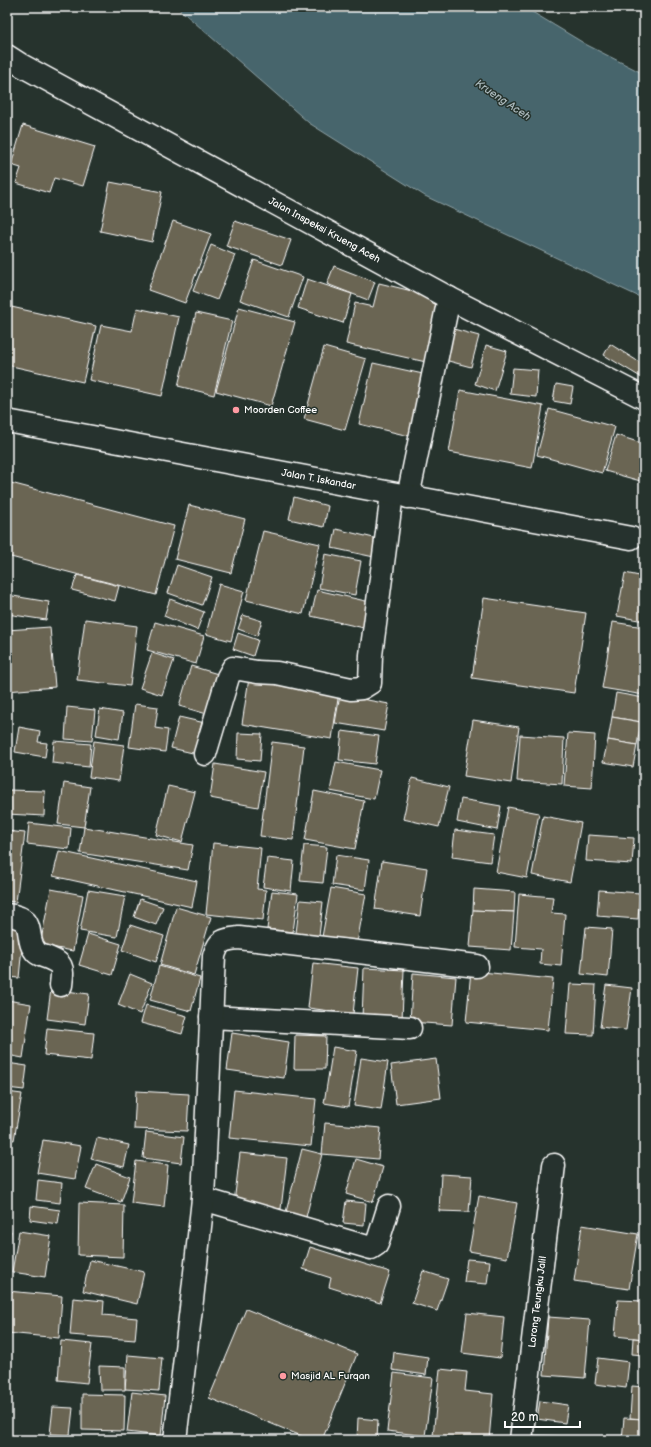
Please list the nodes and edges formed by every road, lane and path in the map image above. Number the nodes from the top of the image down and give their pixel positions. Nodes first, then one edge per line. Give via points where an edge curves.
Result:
1 (7, 56) edge
2 (449, 298) junction
3 (644, 398) edge
4 (8, 426) edge
5 (400, 496) junction
6 (640, 540) edge
7 (205, 754) dead end
8 (7, 915) edge
9 (477, 966) dead end
10 (61, 985) dead end
11 (211, 1017) junction
12 (410, 1028) dead end
13 (554, 1165) dead end
14 (203, 1199) junction
15 (389, 1206) dead end
16 (175, 1440) edge
17 (521, 1440) edge

1 - 2 street, Jalan Inspeksi Krueng Aceh
2 - 3 street, Jalan Inspeksi Krueng Aceh
2 - 5 street
4 - 5 street, Jalan T. Iskandar
5 - 6 street, Jalan T. Iskandar
5 - 7 street via 371,655 370,683 362,688 351,689 277,673 233,668
8 - 10 street via 19,916 26,923 32,945 38,954 61,965
9 - 11 street via 239,938 225,940 218,945 214,956
11 - 12 street
11 - 14 street
13 - 17 street, Lorong Teungku Jalil
14 - 15 street via 371,1248 377,1244
14 - 16 street

